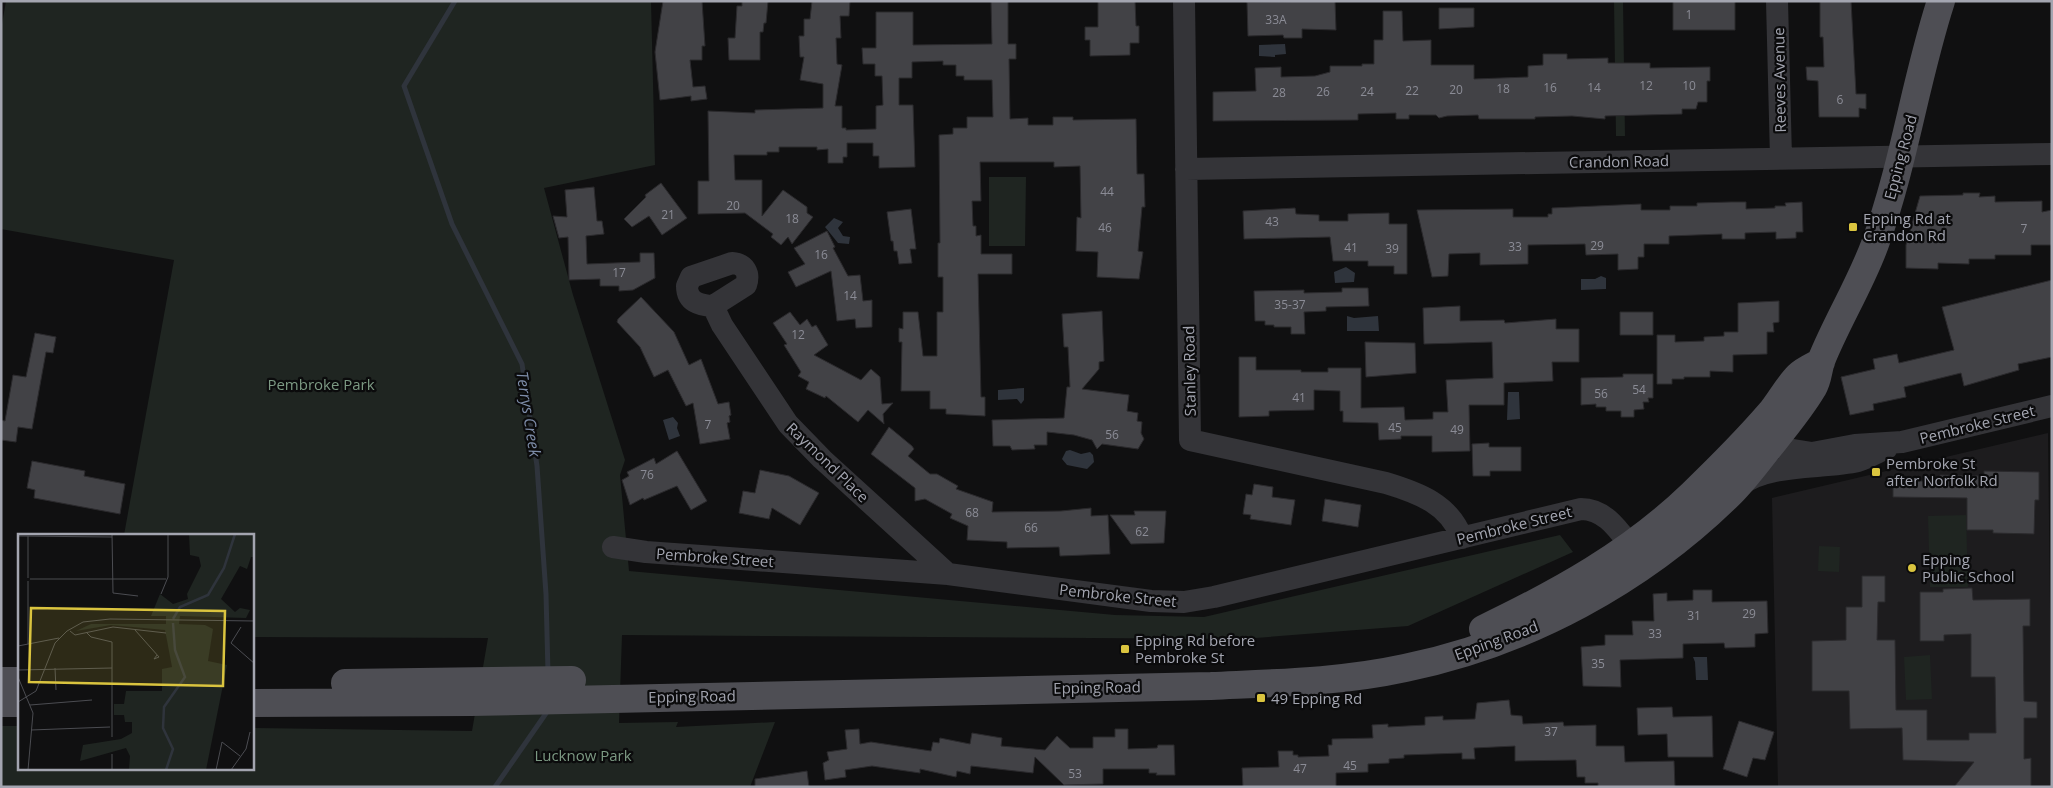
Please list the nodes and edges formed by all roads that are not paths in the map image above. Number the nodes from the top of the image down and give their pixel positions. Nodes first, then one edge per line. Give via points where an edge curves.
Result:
1 (1184, 1) edge
2 (1777, 1) edge
3 (1941, 1) edge
4 (2052, 154) edge
5 (1900, 157) junction
6 (1781, 158) junction
7 (1186, 169) junction
8 (713, 306) dead end
9 (1821, 362) junction
10 (2052, 406) edge
11 (1743, 442) junction
12 (1902, 442) junction
13 (1771, 446) junction
14 (1734, 491) junction
15 (1462, 538) junction
16 (1630, 545) junction
17 (613, 547) dead end
18 (948, 574) junction
19 (1, 681) edge
20 (18, 682) edge
21 (254, 684) edge
22 (635, 688) junction
23 (471, 692) junction
24 (1, 703) edge
25 (18, 703) edge
26 (254, 703) edge

1 - 7 street, Stanley Road
2 - 6 street, Reeves Avenue
3 - 5 main road, Epping Road
4 - 5 street, Crandon Road
5 - 6 street, Crandon Road
5 - 9 main road, Epping Road via 1876,243
6 - 7 street, Crandon Road
7 - 15 street, Stanley Road via 1190,440 1413,491 1450,515
8 - 18 street, Raymond Place via 722,325 788,424
9 - 11 main road, Epping Road via 1799,375
9 - 13 main road, Epping Road via 1815,385
10 - 12 street, Pembroke Street
11 - 13 street, Pembroke Street
11 - 16 main road, Epping Road via 1691,495
12 - 13 street, Pembroke Street via 1812,452
12 - 14 street, Pembroke Street via 1860,460 1768,471 1751,477
13 - 14 main road, Epping Road
14 - 22 main road, Epping Road via 1667,549 1586,602 1494,643 1434,662 1380,673 1319,681 1210,686
15 - 16 street, Pembroke Street via 1588,509 1610,521
15 - 18 street, Pembroke Street via 1184,602 1151,601
16 - 22 main road, Epping Road via 1572,584 1482,630 1405,652 1344,663 1237,670
17 - 18 street, Pembroke Street
19 - 20 main road
21 - 23 main road, Epping Road
22 - 23 main road, Epping Road
23 - 26 main road, Epping Road
24 - 25 main road

